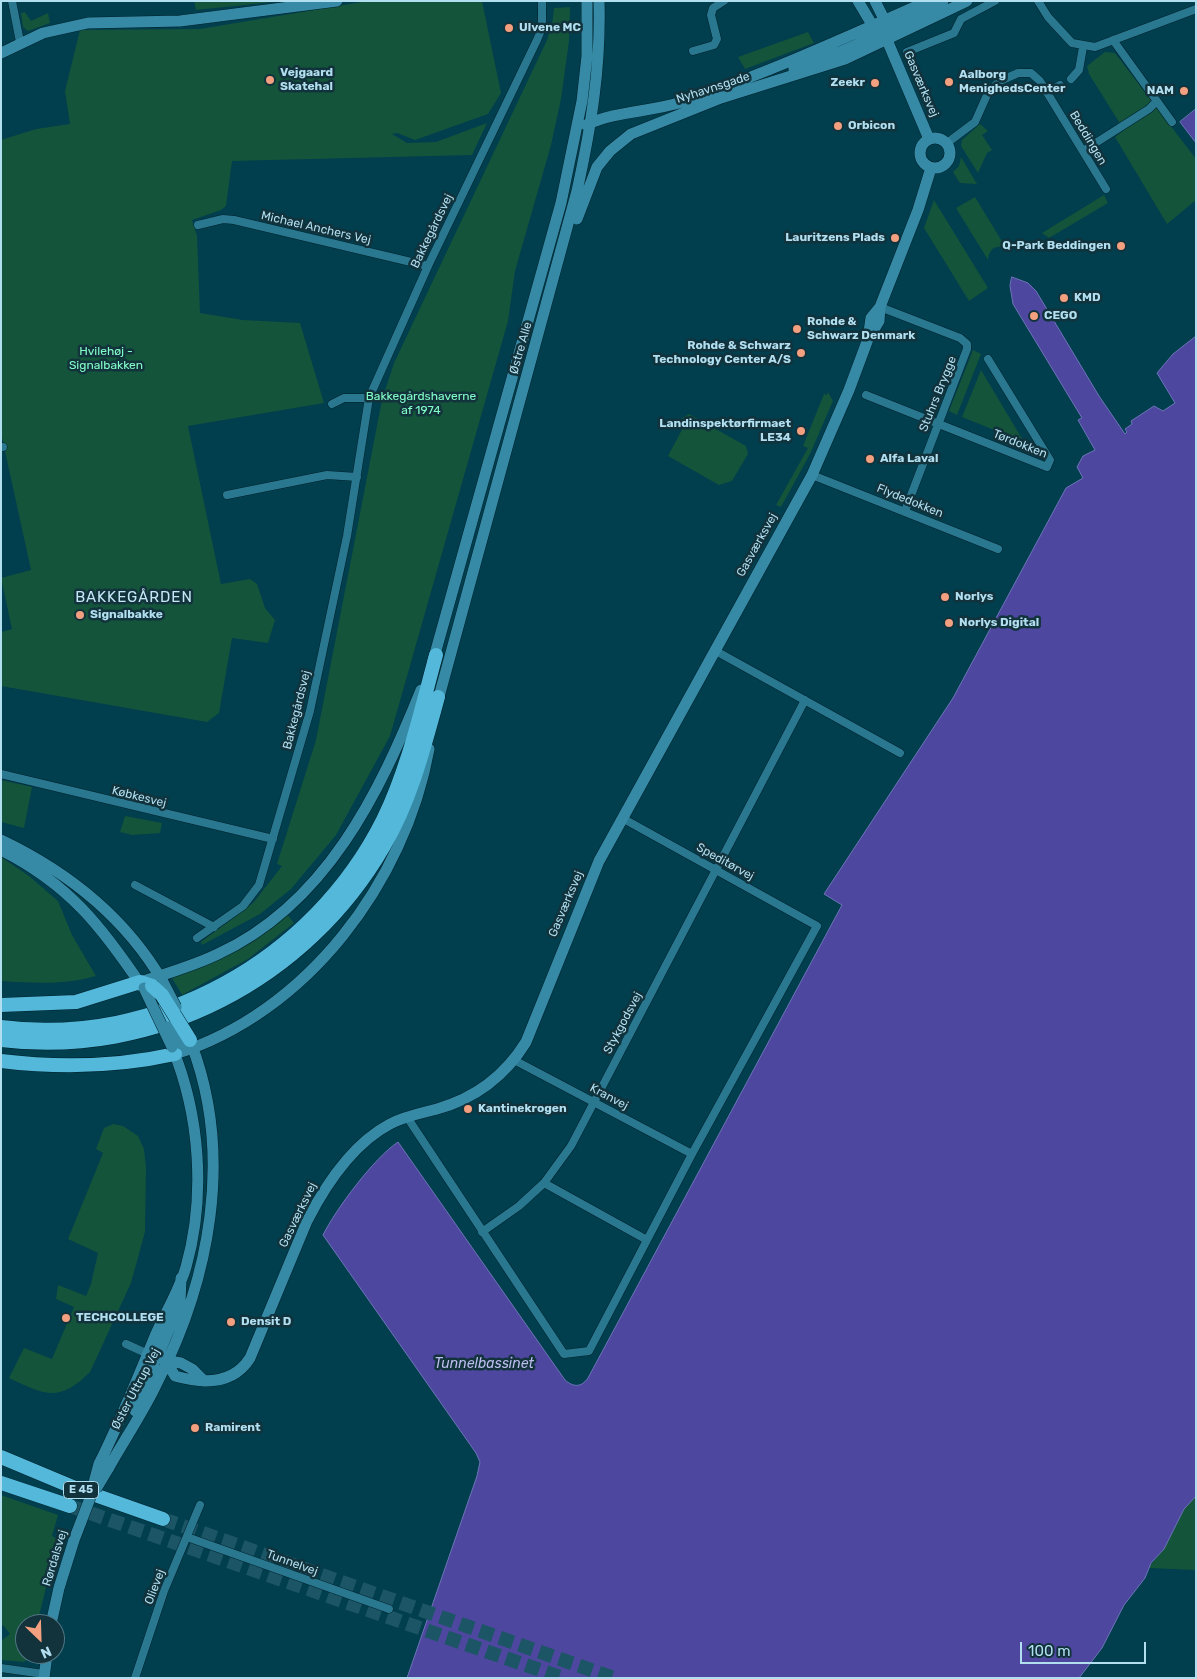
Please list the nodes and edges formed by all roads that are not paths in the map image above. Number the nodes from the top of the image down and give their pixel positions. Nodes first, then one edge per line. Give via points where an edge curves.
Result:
1 (12, 1) edge
2 (337, 1) edge
3 (542, 1) edge
4 (587, 1) edge
5 (599, 1) edge
6 (724, 1) edge
7 (858, 1) edge
8 (875, 1) edge
9 (928, 1) edge
10 (943, 1) edge
11 (967, 1) edge
12 (995, 1) edge
13 (1038, 1) edge
14 (1196, 9) edge
15 (885, 21) junction
16 (879, 34) junction
17 (1113, 40) junction
18 (20, 42) junction
19 (1083, 46) junction
20 (693, 51) dead end
21 (907, 52) dead end
22 (1, 53) edge
23 (1072, 79) dead end
24 (1060, 85) dead end
25 (1047, 93) junction
26 (1157, 101) junction
27 (591, 122) junction
28 (1172, 122) dead end
29 (576, 134) junction
30 (929, 139) junction
31 (947, 143) junction
32 (1083, 151) junction
33 (931, 168) junction
34 (1106, 189) dead end
35 (198, 225) dead end
36 (428, 266) junction
37 (552, 288) junction
38 (880, 307) junction
39 (988, 359) dead end
40 (866, 395) dead end
41 (369, 398) junction
42 (332, 404) dead end
43 (938, 424) junction
44 (812, 475) junction
45 (357, 477) junction
46 (227, 495) dead end
47 (905, 511) junction
48 (998, 549) dead end
49 (714, 650) junction
50 (436, 655) junction
51 (438, 697) junction
52 (805, 700) junction
53 (900, 753) dead end
54 (1, 774) edge
55 (622, 818) junction
56 (273, 839) junction
57 (1, 840) edge
58 (1, 850) edge
59 (717, 871) junction
60 (135, 885) dead end
61 (214, 927) junction
62 (198, 938) dead end
63 (150, 984) junction
64 (1, 1006) edge
65 (1, 1027) edge
66 (1, 1040) edge
67 (191, 1043) junction
68 (173, 1051) junction
69 (514, 1060) junction
70 (1, 1061) edge
71 (594, 1102) junction
72 (408, 1117) junction
73 (692, 1154) junction
74 (544, 1183) junction
75 (482, 1232) junction
76 (647, 1240) junction
77 (182, 1278) junction
78 (126, 1344) dead end
79 (148, 1354) junction
80 (167, 1362) junction
81 (132, 1425) junction
82 (1, 1457) edge
83 (104, 1466) junction
84 (1, 1483) edge
85 (200, 1505) dead end
86 (70, 1506) tunnel mouth
87 (163, 1519) tunnel mouth
88 (187, 1537) junction
89 (389, 1610) dead end
90 (53, 1614) edge
91 (1, 1668) edge
92 (44, 1676) edge
93 (135, 1678) edge

1 - 18 street
2 - 18 street via 187,20 88,23 43,32
3 - 36 street, Bakkegårdsvej via 542,28 537,40
4 - 29 street, Østre Alle via 587,56
5 - 27 street, Østre Alle via 599,63
6 - 20 street via 713,8 711,15 717,39 714,45
7 - 16 street
8 - 15 street
9 - 15 street, Nyhavnsgade
10 - 16 street
11 - 16 street, Nyhavnsgade
12 - 21 street via 961,19 954,33
13 - 19 street via 1064,36
14 - 17 street
15 - 16 street, Nyhavnsgade
15 - 16 street
16 - 27 street, Nyhavnsgade via 681,102
16 - 30 street, Gasværksvej
16 - 37 street, Nyhavnsgade via 814,70 721,98 631,134 610,151 593,176
17 - 19 street via 1094,47
17 - 26 street
18 - 22 street
19 - 23 street via 1079,70
24 - 25 street
25 - 31 street, Beddingen via 1032,73 1018,73 1001,80 987,95 975,122
25 - 32 street, Beddingen
26 - 28 street
26 - 32 street
27 - 29 street, Nyhavnsgade
27 - 37 street, Østre Alle via 576,199
29 - 50 street, Østre Alle via 561,203
30 - 31 street via 938,138
30 - 33 street via 920,152 923,162
31 - 33 street via 951,153 947,162 940,168
32 - 34 street, Beddingen
33 - 38 street, Gasværksvej
35 - 36 street, Michael Anchers Vej via 223,219 234,220
36 - 41 street, Bakkegårdsvej
37 - 51 street, Østre Alle
38 - 43 street, Stuhrs Brygge via 960,338 966,344 965,356
38 - 44 street, Gasværksvej via 879,321 868,339
39 - 43 street, Tørdokken via 1050,460 1048,467
40 - 43 street, Tørdokken
41 - 42 street via 344,398
41 - 45 street, Bakkegårdsvej
43 - 47 street, Stuhrs Brygge
44 - 47 street, Flydedokken
44 - 49 street, Gasværksvej
45 - 46 street via 327,475
45 - 56 street, Bakkegårdsvej via 310,712
47 - 48 street, Flydedokken
49 - 52 street
49 - 55 street, Gasværksvej
50 - 63 street, Østre Alle via 393,759 365,812 332,861 295,901 259,930 218,954
50 - 65 highway via 402,772 383,820 343,883 299,932 230,981 153,1014 107,1025 70,1029
51 - 66 highway via 411,789 386,845 332,919 289,959 214,1006 159,1026 91,1041 40,1043
51 - 67 street, Østre Alle via 425,768 406,826 354,923 282,996 225,1033
52 - 53 street
52 - 59 street
54 - 56 street, Købkesvej
55 - 59 street, Speditørvej
55 - 69 street, Gasværksvej via 599,861 526,1042
56 - 61 street, Bakkegårdsvej via 253,895
57 - 63 street, Øster Uttrup Vej via 61,873 125,929
58 - 63 street, Øster Uttrup Vej via 30,865 82,908
59 - 71 street, Stykgodsvej
59 - 73 street, Speditørvej via 817,926
60 - 61 street
61 - 62 street, Bakkegårdsvej
63 - 64 highway via 76,1002
63 - 67 highway, bridge via 162,995
63 - 68 street, Øster Uttrup Vej, bridge
67 - 68 street, Østre Alle
67 - 80 street, Øster Uttrup Vej via 210,1116 213,1194 210,1231 197,1283
68 - 70 highway via 122,1062 71,1066
68 - 77 street, Øster Uttrup Vej via 190,1108 196,1162 196,1221
69 - 71 street, Kranvej
69 - 72 street, Gasværksvej via 499,1077 464,1100
71 - 73 street, Kranvej
71 - 74 street, Stykgodsvej via 571,1146
72 - 75 street
72 - 80 street, Gasværksvej via 373,1136 348,1159 328,1185 307,1221 244,1367 227,1378 204,1381 175,1376
73 - 76 street
74 - 75 street, Stykgodsvej via 519,1206
74 - 76 street
75 - 76 street via 564,1354 589,1351
77 - 79 street, Øster Uttrup Vej
77 - 80 street via 180,1304 160,1351
78 - 79 street
79 - 80 street
79 - 81 street via 154,1366
79 - 83 street, Øster Uttrup Vej
80 - 81 street, Øster Uttrup Vej
81 - 83 street, Øster Uttrup Vej
82 - 87 highway, E 45 via 75,1488
83 - 90 street, Rørdalsvej, bridge via 74,1540
84 - 86 highway, E 45
85 - 88 street, Olievej
88 - 89 street, Tunnelvej
88 - 93 street, Olievej via 164,1591
91 - 92 street

